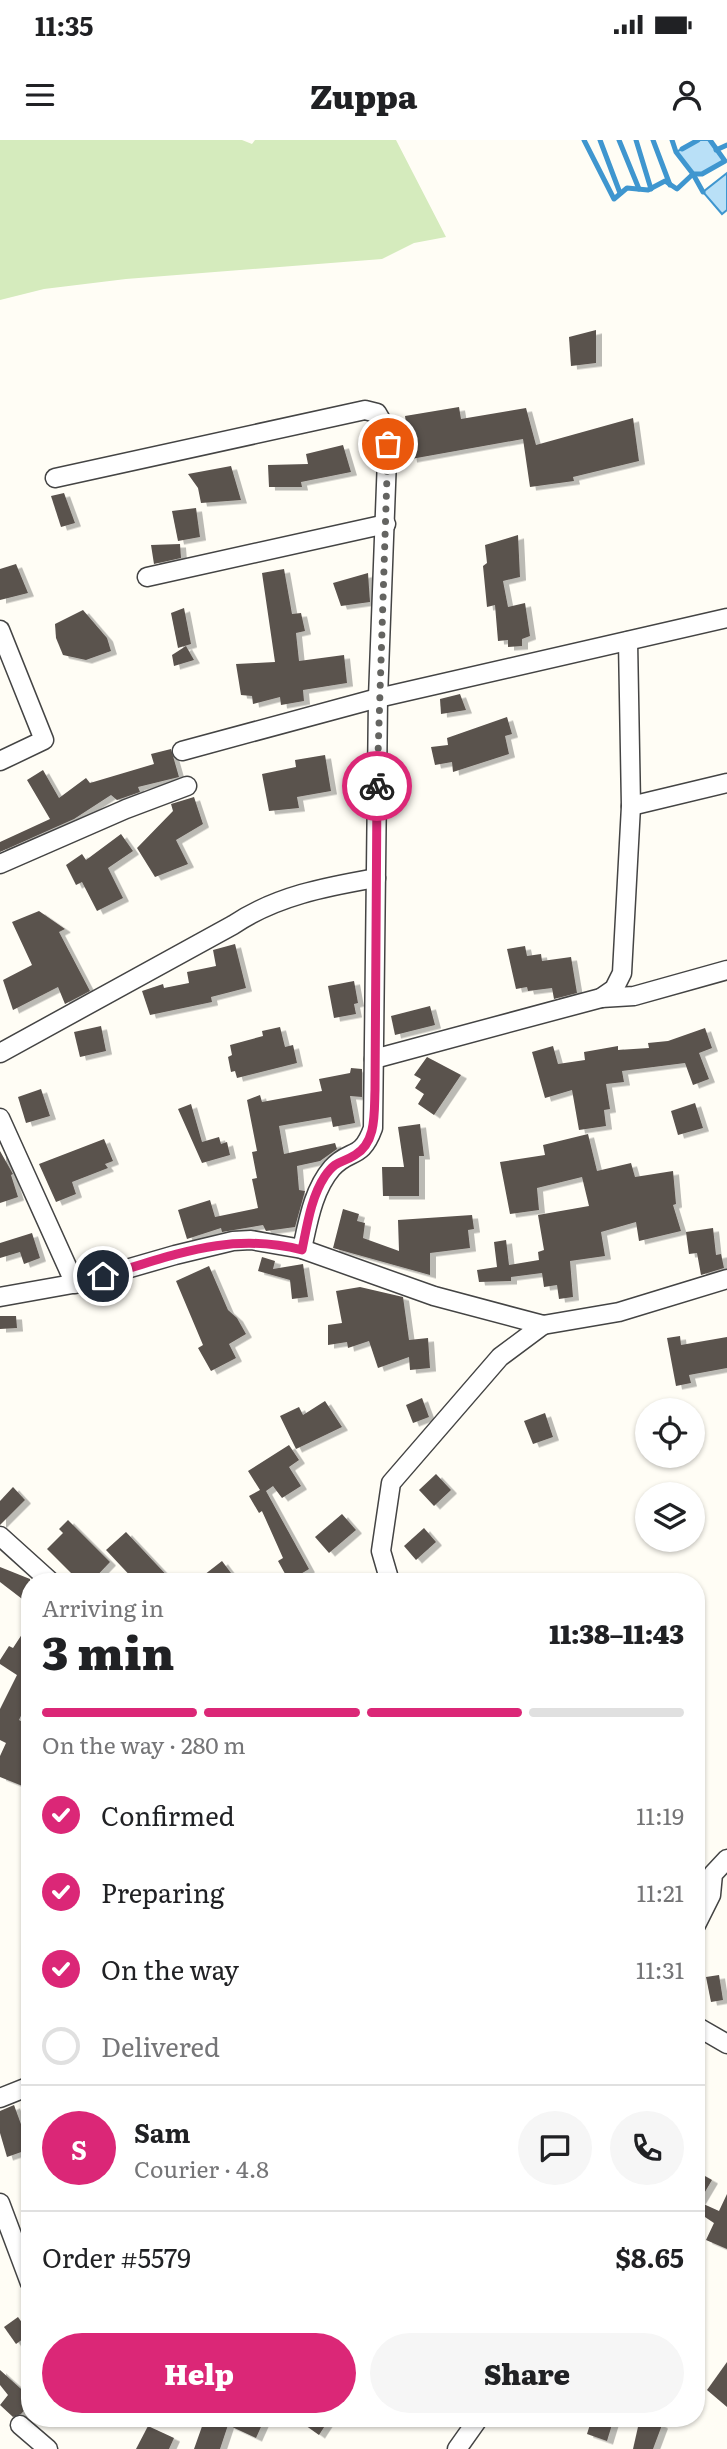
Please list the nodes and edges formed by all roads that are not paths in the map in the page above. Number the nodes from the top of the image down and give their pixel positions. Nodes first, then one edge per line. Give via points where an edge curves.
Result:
1 (55, 478) dead end
2 (386, 524) junction
3 (148, 577) dead end
4 (727, 618) edge
5 (0, 630) edge
6 (628, 641) junction
7 (378, 698) junction
8 (182, 751) dead end
9 (0, 761) edge
10 (727, 783) edge
11 (187, 786) dead end
12 (631, 806) junction
13 (0, 864) edge
14 (376, 878) junction
15 (727, 970) edge
16 (601, 998) junction
17 (0, 1053) edge
18 (374, 1059) junction
19 (0, 1118) edge
20 (302, 1250) junction
21 (727, 1279) edge
22 (75, 1284) junction
23 (0, 1297) edge
24 (543, 1325) junction
25 (0, 1536) edge
26 (41, 1573) edge
27 (387, 1573) edge
28 (727, 1859) edge
29 (705, 1908) edge
30 (705, 2031) edge
31 (727, 2044) edge
32 (21, 2090) edge
33 (0, 2098) edge
34 (0, 2203) edge
35 (21, 2259) edge
36 (22, 2427) edge
37 (473, 2427) edge
38 (48, 2449) edge
39 (457, 2449) edge

1 - 2 street via 372,410 388,432
2 - 3 street
2 - 7 street
4 - 6 street
5 - 9 street via 44,740
6 - 7 street
6 - 12 street
7 - 8 street
7 - 14 street
10 - 12 street
11 - 13 street
12 - 16 street via 622,973 614,989
14 - 17 street via 287,897 256,910
14 - 18 street
15 - 16 street via 634,996
16 - 18 street
18 - 20 street via 373,1128 368,1143 354,1156 341,1159 324,1177
19 - 22 street
20 - 22 street via 270,1242 233,1241
20 - 24 street via 434,1296
21 - 24 street via 639,1307
22 - 23 street
24 - 27 street via 500,1357 391,1483 381,1551
25 - 26 street
28 - 29 street via 713,1874 712,1895
30 - 31 street
32 - 33 street
34 - 35 street
36 - 38 street
37 - 39 street

